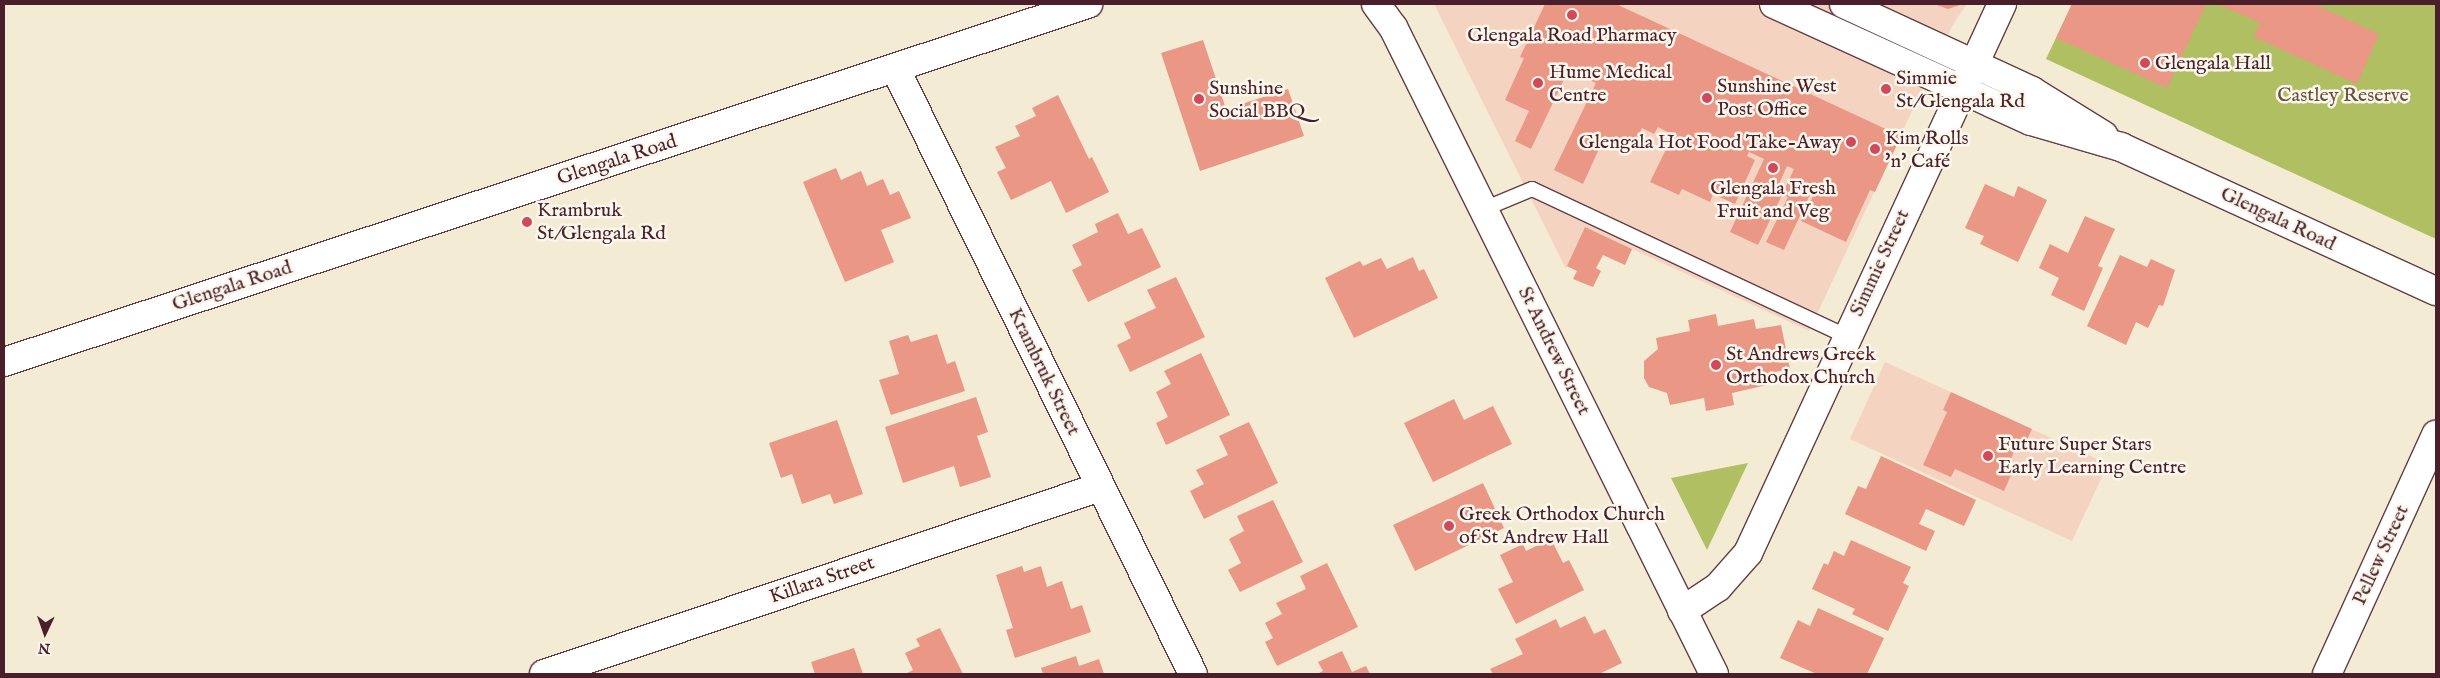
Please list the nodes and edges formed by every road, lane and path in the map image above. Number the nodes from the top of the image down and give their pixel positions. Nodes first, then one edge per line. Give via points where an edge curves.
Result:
1 (1088, 4) edge
2 (1376, 4) edge
3 (1774, 4) edge
4 (1844, 4) edge
5 (2002, 4) edge
6 (1390, 16) edge
7 (1975, 64) junction
8 (895, 68) junction
9 (1962, 90) junction
10 (2121, 147) junction
11 (1484, 210) junction
12 (2436, 291) edge
13 (1846, 336) junction
14 (4, 362) edge
15 (2436, 435) edge
16 (1100, 487) junction
17 (1682, 611) junction
18 (544, 674) edge
19 (1193, 674) edge
20 (1714, 674) edge
21 (2327, 674) edge

1 - 8 street, Glengala Road
2 - 6 street, St Andrew Street
3 - 9 street, Glengala Road
4 - 7 street, Glengala Road
5 - 7 street, Simmie Street
6 - 11 street, St Andrew Street
7 - 9 street, Simmie Street
7 - 10 street, Glengala Road via 2032,91
8 - 14 street, Glengala Road
8 - 16 street, Krambruk Street
9 - 10 street, Glengala Road via 2031,121
9 - 13 street, Simmie Street
10 - 12 street, Glengala Road
11 - 13 lane via 1532,189
11 - 17 street, St Andrew Street
13 - 17 street, Simmie Street via 1748,553 1718,587
15 - 21 street, Pellew Street
16 - 18 street, Killara Street
16 - 19 street, Krambruk Street
17 - 20 street, St Andrew Street

